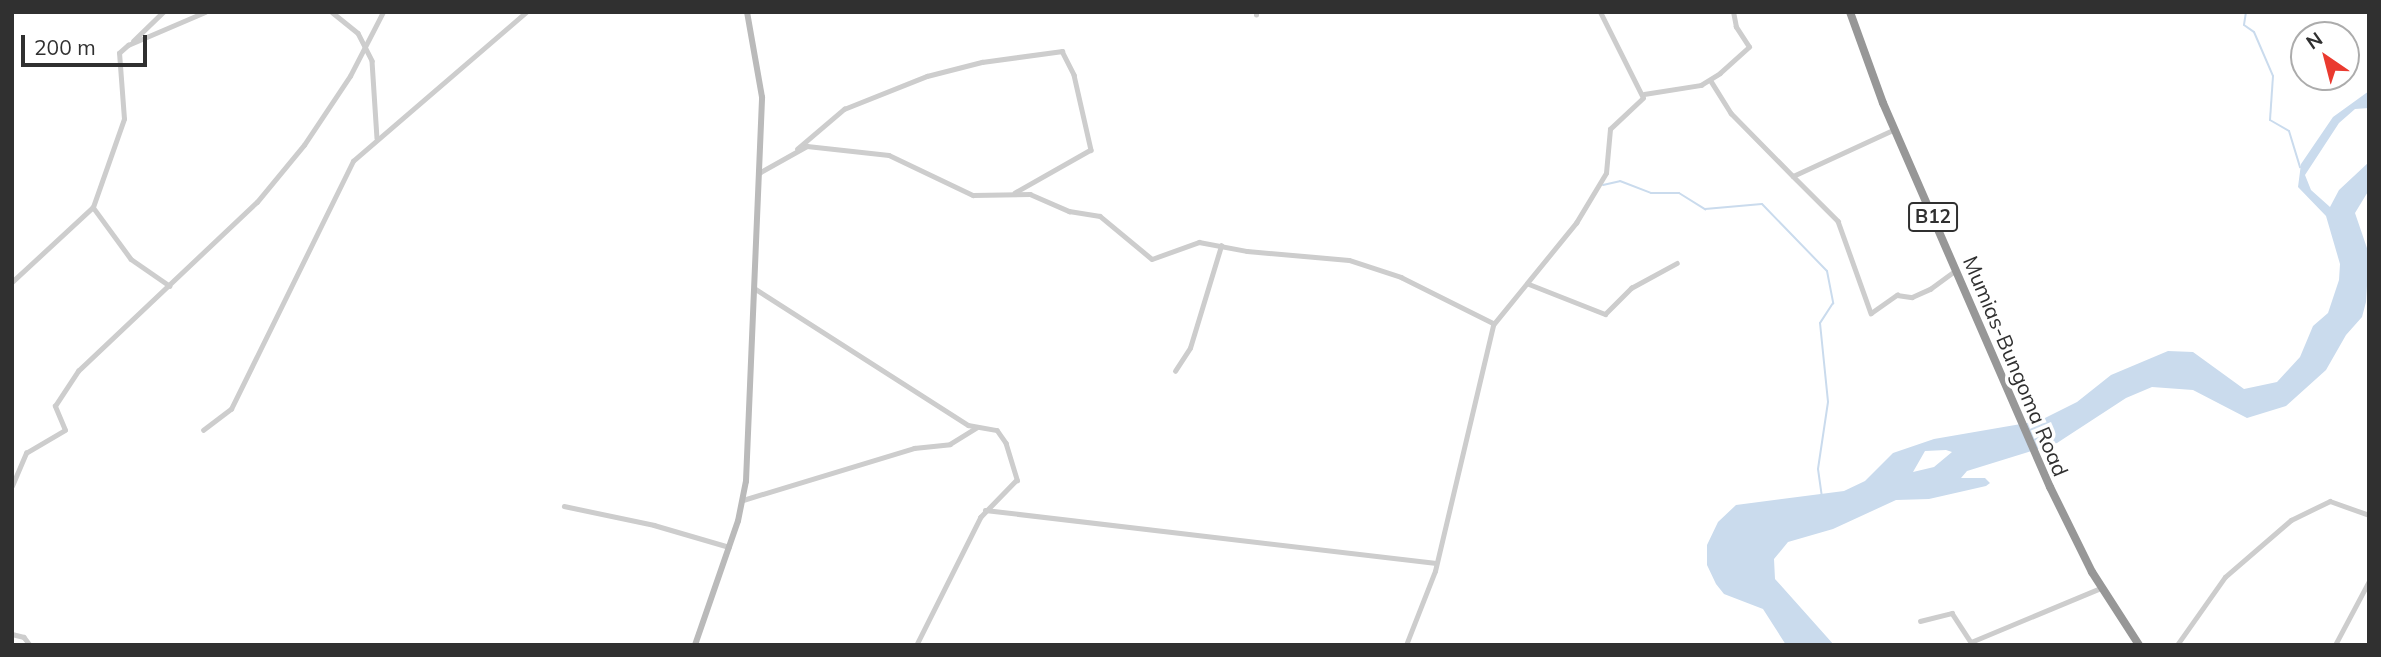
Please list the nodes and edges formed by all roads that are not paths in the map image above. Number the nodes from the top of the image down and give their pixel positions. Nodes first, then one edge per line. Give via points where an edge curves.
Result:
1 (163, 12) edge
2 (205, 12) edge
3 (332, 12) edge
4 (383, 12) edge
5 (526, 12) edge
6 (747, 12) edge
7 (1600, 12) edge
8 (1733, 12) edge
9 (1850, 12) edge
10 (131, 44) junction
11 (365, 45) junction
12 (1711, 81) junction
13 (1644, 94) junction
14 (1895, 129) junction
15 (377, 138) junction
16 (797, 150) junction
17 (759, 173) junction
18 (1793, 176) junction
19 (1013, 194) junction
20 (93, 206) junction
21 (1221, 246) junction
22 (1677, 263) dead end
23 (1956, 270) junction
24 (12, 282) edge
25 (1529, 284) junction
26 (170, 286) junction
27 (753, 288) junction
28 (1493, 323) junction
29 (1175, 371) dead end
30 (976, 428) junction
31 (203, 430) dead end
32 (13, 478) edge
33 (12, 486) edge
34 (743, 500) junction
35 (564, 506) dead end
36 (985, 510) junction
37 (2369, 514) edge
38 (729, 547) junction
39 (1436, 563) junction
40 (2369, 581) edge
41 (2102, 588) junction
42 (1920, 621) dead end
43 (12, 634) edge
44 (30, 645) edge
45 (695, 645) edge
46 (917, 645) edge
47 (1406, 645) edge
48 (2139, 645) edge
49 (2177, 645) edge
50 (2335, 645) edge

1 - 10 street
2 - 10 street
3 - 11 street via 354,29
4 - 11 street
5 - 15 street
6 - 17 street via 761,82
7 - 13 street
8 - 12 street via 1736,27 1749,47
9 - 14 highway, Mumias-Bungoma Road / B12
10 - 20 street via 117,57 125,114
11 - 15 street via 373,66
11 - 26 street via 347,82 296,156 257,202
12 - 13 street
12 - 18 street via 1731,113
13 - 25 street via 1612,127 1602,181
14 - 18 street
14 - 23 highway, Mumias-Bungoma Road / B12
15 - 31 street via 345,172 229,413
16 - 17 street
16 - 19 street via 823,146 889,155 976,196
16 - 19 street via 844,108 927,76 982,62 1062,51 1074,75 1091,150
17 - 27 street
18 - 23 street via 1838,221 1871,313 1899,295 1909,297 1930,289
19 - 21 street via 1034,195 1066,210 1104,218 1152,259 1195,242
20 - 24 street
20 - 26 street via 131,259
21 - 28 street via 1378,267
21 - 29 street via 1190,348
22 - 25 street via 1631,288 1605,314
23 - 41 highway, Mumias-Bungoma Road / B12 via 2019,420
25 - 28 street
26 - 32 street via 78,371 55,405 65,430 27,452
27 - 30 street
27 - 34 street
28 - 39 street
30 - 34 street via 948,444 914,448
30 - 36 street via 999,432 1017,477
32 - 33 street
34 - 38 street
35 - 38 street via 654,524
36 - 39 street
36 - 46 street
37 - 49 street via 2330,501 2291,520 2225,577
38 - 45 street
39 - 47 street
40 - 50 street
41 - 42 street via 1971,642 1952,613
41 - 48 highway, Mumias-Bungoma Road / B12
43 - 44 street via 24,637

